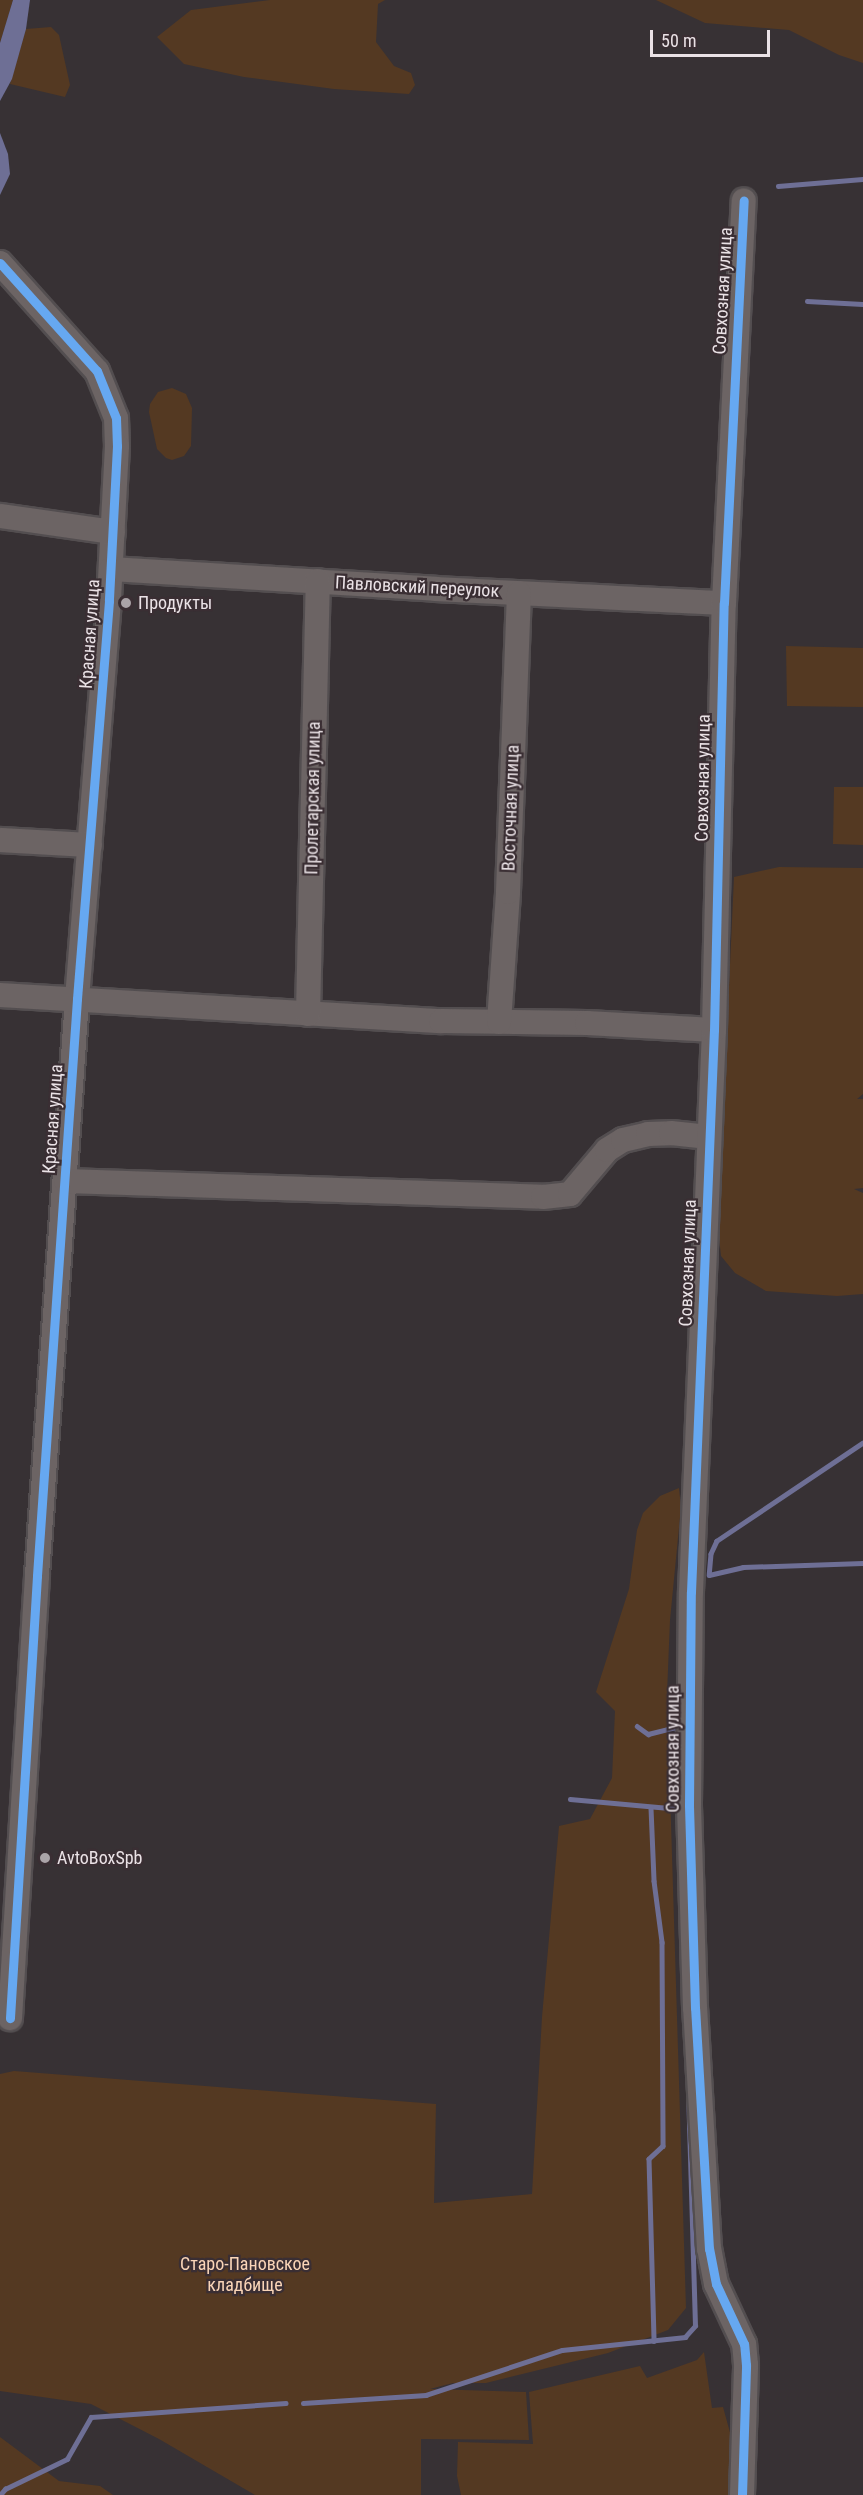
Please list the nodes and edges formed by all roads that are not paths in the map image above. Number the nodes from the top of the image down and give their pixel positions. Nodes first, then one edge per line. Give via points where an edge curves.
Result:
1 (744, 200) dead end
2 (0, 263) edge
3 (0, 516) edge
4 (113, 532) junction
5 (111, 569) junction
6 (318, 581) junction
7 (519, 593) junction
8 (724, 603) junction
9 (0, 840) edge
10 (90, 845) junction
11 (0, 995) edge
12 (77, 999) junction
13 (308, 1014) junction
14 (499, 1022) junction
15 (714, 1030) junction
16 (709, 1137) junction
17 (66, 1181) junction
18 (10, 2018) dead end
19 (742, 2495) edge

1 - 8 street, Совхозная улица
2 - 4 street, Красная улица via 97,371 108,393 116,418
3 - 4 street
4 - 5 street, Красная улица
5 - 6 street, Павловский переулок
5 - 10 street, Красная улица
6 - 7 street, Павловский переулок
6 - 13 street, Пролетарская улица
7 - 8 street, Павловский переулок
7 - 14 street, Восточная улица
8 - 15 street, Совхозная улица
9 - 10 street
10 - 12 street, Красная улица
11 - 12 street
12 - 13 street
12 - 17 street, Красная улица
13 - 14 street
14 - 15 street
15 - 16 street, Совхозная улица
16 - 17 street via 671,1133 623,1140 607,1150 570,1194 543,1197
16 - 19 street, Совхозная улица via 691,1592 689,1805 695,2008 709,2249 716,2284 744,2344
17 - 18 street, Красная улица

